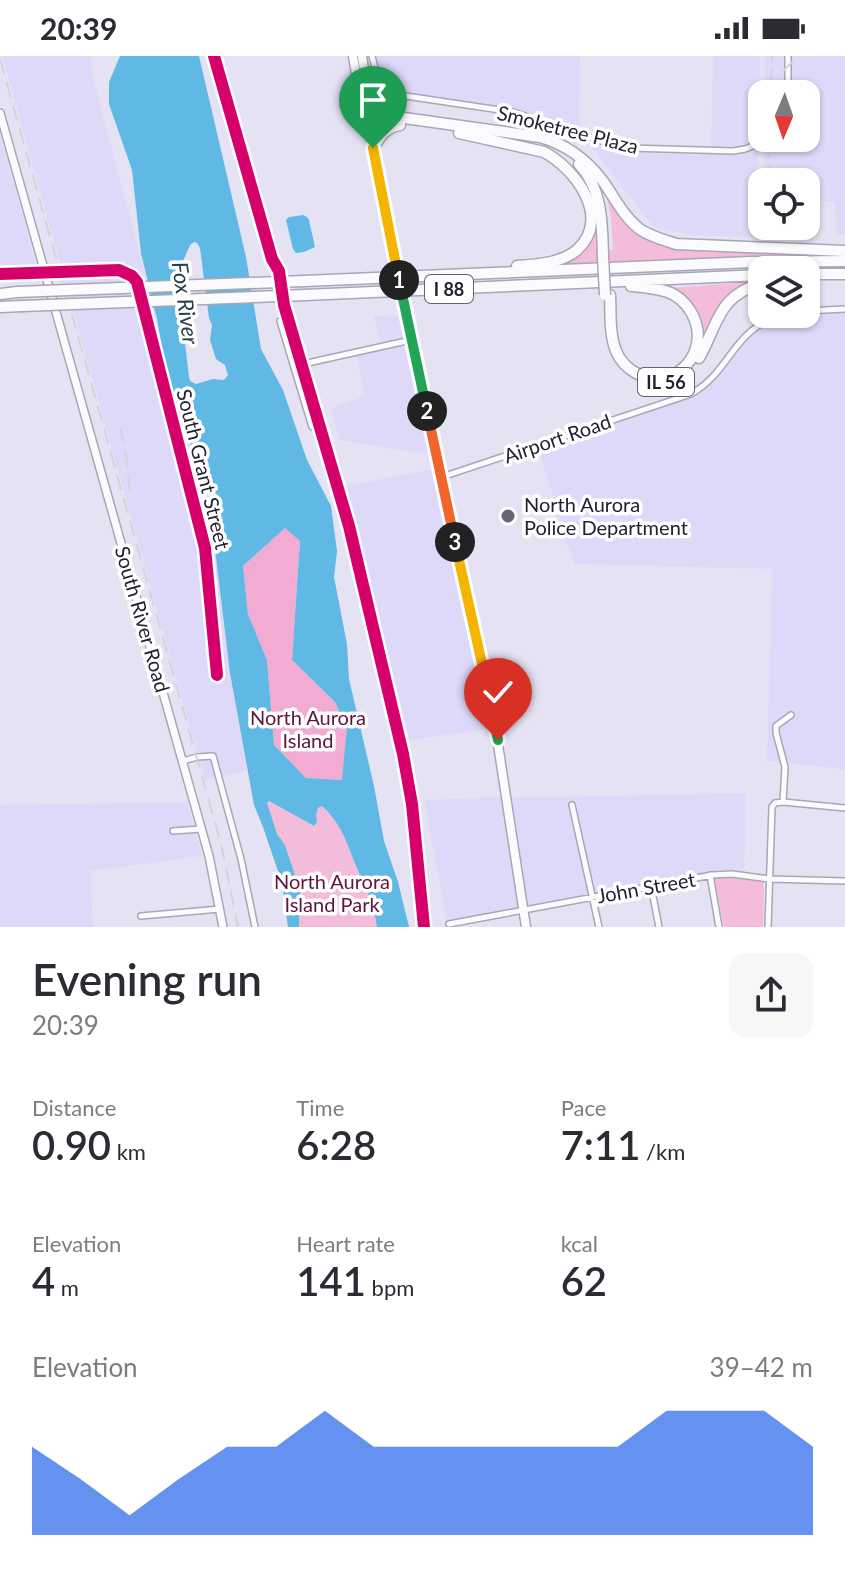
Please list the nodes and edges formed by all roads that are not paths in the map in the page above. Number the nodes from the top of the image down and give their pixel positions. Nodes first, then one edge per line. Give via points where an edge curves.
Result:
1 (353, 56) edge
2 (362, 56) edge
3 (372, 56) edge
4 (788, 56) edge
5 (788, 80) edge
6 (370, 99) junction
7 (0, 113) edge
8 (368, 116) junction
9 (390, 116) junction
10 (400, 125) junction
11 (447, 130) junction
12 (373, 148) junction
13 (748, 148) edge
14 (578, 156) junction
15 (845, 251) edge
16 (606, 257) junction
17 (845, 261) edge
18 (45, 272) junction
19 (0, 274) edge
20 (467, 274) junction
21 (842, 274) edge
22 (820, 275) edge
23 (748, 276) edge
24 (593, 282) junction
25 (748, 287) edge
26 (0, 294) edge
27 (608, 295) junction
28 (0, 307) edge
29 (845, 309) edge
30 (820, 310) edge
31 (280, 321) dead end
32 (753, 328) edge
33 (411, 340) junction
34 (294, 366) junction
35 (312, 427) dead end
36 (442, 477) junction
37 (217, 675) dead end
38 (791, 715) dead end
39 (182, 761) junction
40 (783, 802) junction
41 (572, 805) dead end
42 (845, 808) edge
43 (201, 829) junction
44 (173, 831) dead end
45 (710, 875) junction
46 (769, 879) junction
47 (845, 881) edge
48 (651, 886) junction
49 (592, 897) junction
50 (220, 909) junction
51 (523, 910) junction
52 (141, 916) dead end
53 (449, 924) dead end
54 (223, 927) edge
55 (255, 927) edge
56 (526, 927) edge
57 (599, 927) edge
58 (659, 927) edge
59 (719, 927) edge
60 (768, 927) edge

1 - 8 main road
2 - 6 main road
3 - 13 street, Smoketree Plaza via 380,81 399,95 521,114 619,146
4 - 5 street
6 - 8 main road
6 - 9 highway via 373,108
7 - 18 main road, South River Road
8 - 9 highway
8 - 10 highway
8 - 12 main road
9 - 14 highway via 540,137
10 - 11 highway, IL 56
10 - 12 highway via 386,130
11 - 16 highway, IL 56 via 552,145 576,161 598,196
11 - 20 highway via 534,148 555,158 580,184 591,210 588,234 569,255
12 - 33 main road, bridge
14 - 15 highway via 639,229 656,238 676,244
14 - 16 highway via 602,193
16 - 27 highway, IL 56, bridge
17 - 20 highway, I 88
18 - 19 street
18 - 37 street, South Grant Street via 119,270 137,282 205,548
18 - 39 main road, South River Road
20 - 26 highway, I 88, bridge
21 - 22 highway
23 - 24 highway, I 88
24 - 27 highway via 649,288 679,298 697,323 694,355 667,377 642,376 627,368 614,347
24 - 28 highway, I 88, bridge
25 - 27 highway, IL 56 via 722,311 696,362 662,383 626,374 610,355
29 - 30 street
31 - 34 street
32 - 36 street, Airport Road via 708,383 691,394
33 - 34 street
33 - 36 main road
34 - 35 street
36 - 51 main road via 495,725
38 - 40 street via 776,726 785,767
39 - 43 main road, South River Road
39 - 55 street via 213,756
40 - 42 street
40 - 46 street via 771,809
41 - 49 street
43 - 44 street
43 - 50 main road, South River Road
45 - 46 street, John Street
45 - 48 street, John Street
45 - 59 street
46 - 47 street, John Street
46 - 60 street
48 - 49 street, John Street
48 - 58 street
49 - 51 street, John Street
49 - 57 street
50 - 52 street
50 - 54 main road, South River Road
51 - 53 street, John Street
51 - 56 main road

